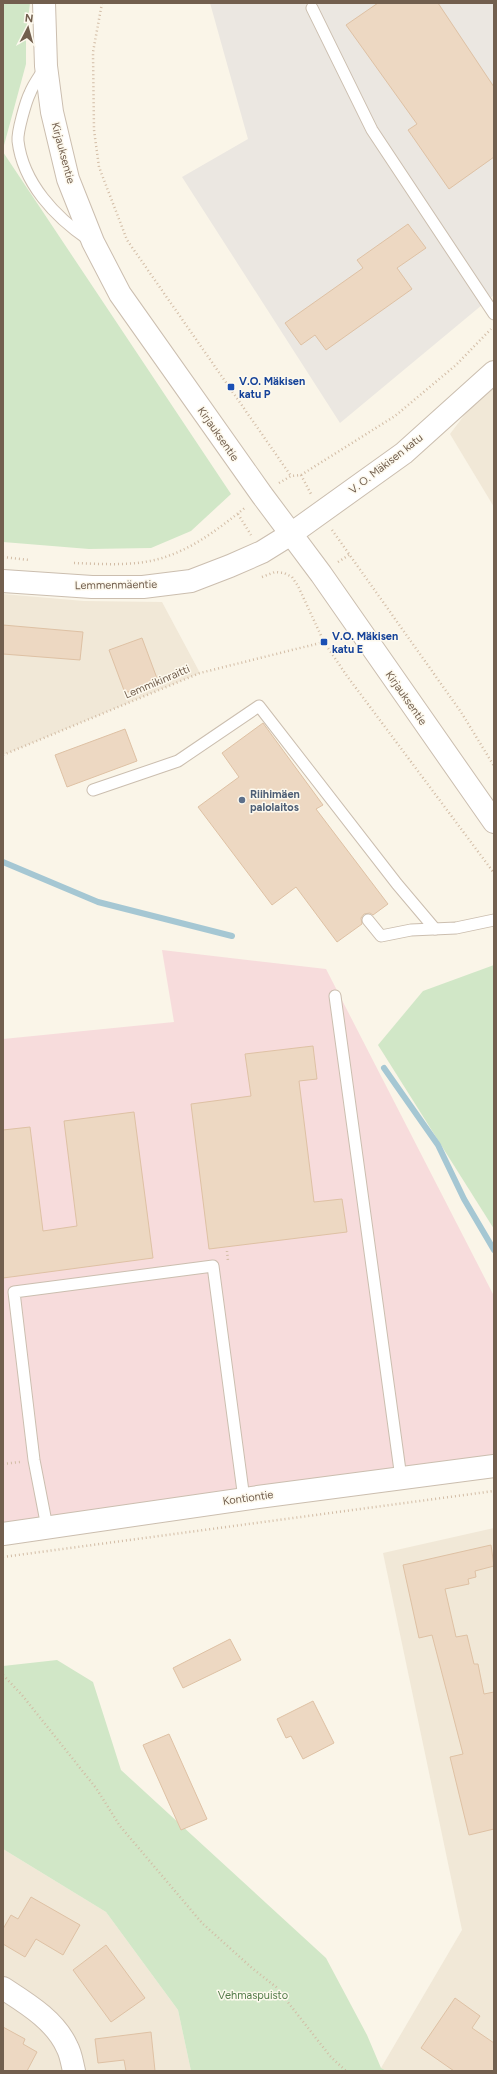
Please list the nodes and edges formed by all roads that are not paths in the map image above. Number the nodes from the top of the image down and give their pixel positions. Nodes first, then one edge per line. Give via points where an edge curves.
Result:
1 (44, 3) edge
2 (312, 8) dead end
3 (46, 66) junction
4 (93, 242) junction
5 (494, 314) edge
6 (494, 372) edge
7 (291, 534) junction
8 (3, 581) edge
9 (93, 790) dead end
10 (494, 822) edge
11 (368, 920) dead end
12 (494, 920) edge
13 (435, 929) junction
14 (335, 996) dead end
15 (494, 1466) edge
16 (401, 1478) junction
17 (244, 1499) junction
18 (47, 1527) junction
19 (3, 1534) edge
20 (3, 1988) edge
21 (74, 2071) edge

1 - 3 street, Kirjauksentie
2 - 5 lane via 372,130
3 - 4 street, Kirjauksentie via 52,112 68,179
3 - 4 lane via 29,94 18,139 23,161 41,197 69,226
4 - 7 street, Kirjauksentie via 120,294
6 - 7 street, V. O. Mäkisen katu via 404,453
7 - 8 street, Lemmenmäentie via 262,552 191,581 143,587 92,587
7 - 10 street, Kirjauksentie
9 - 13 lane via 178,761 259,706
11 - 13 lane via 380,936 411,930
12 - 13 lane via 456,928
14 - 16 lane
15 - 16 street, Kontiontie
16 - 17 street, Kontiontie
17 - 18 street, Kontiontie
17 - 18 lane via 213,1266 14,1292 34,1460
18 - 19 street, Kontiontie
20 - 21 street via 32,2007 51,2024 67,2046

